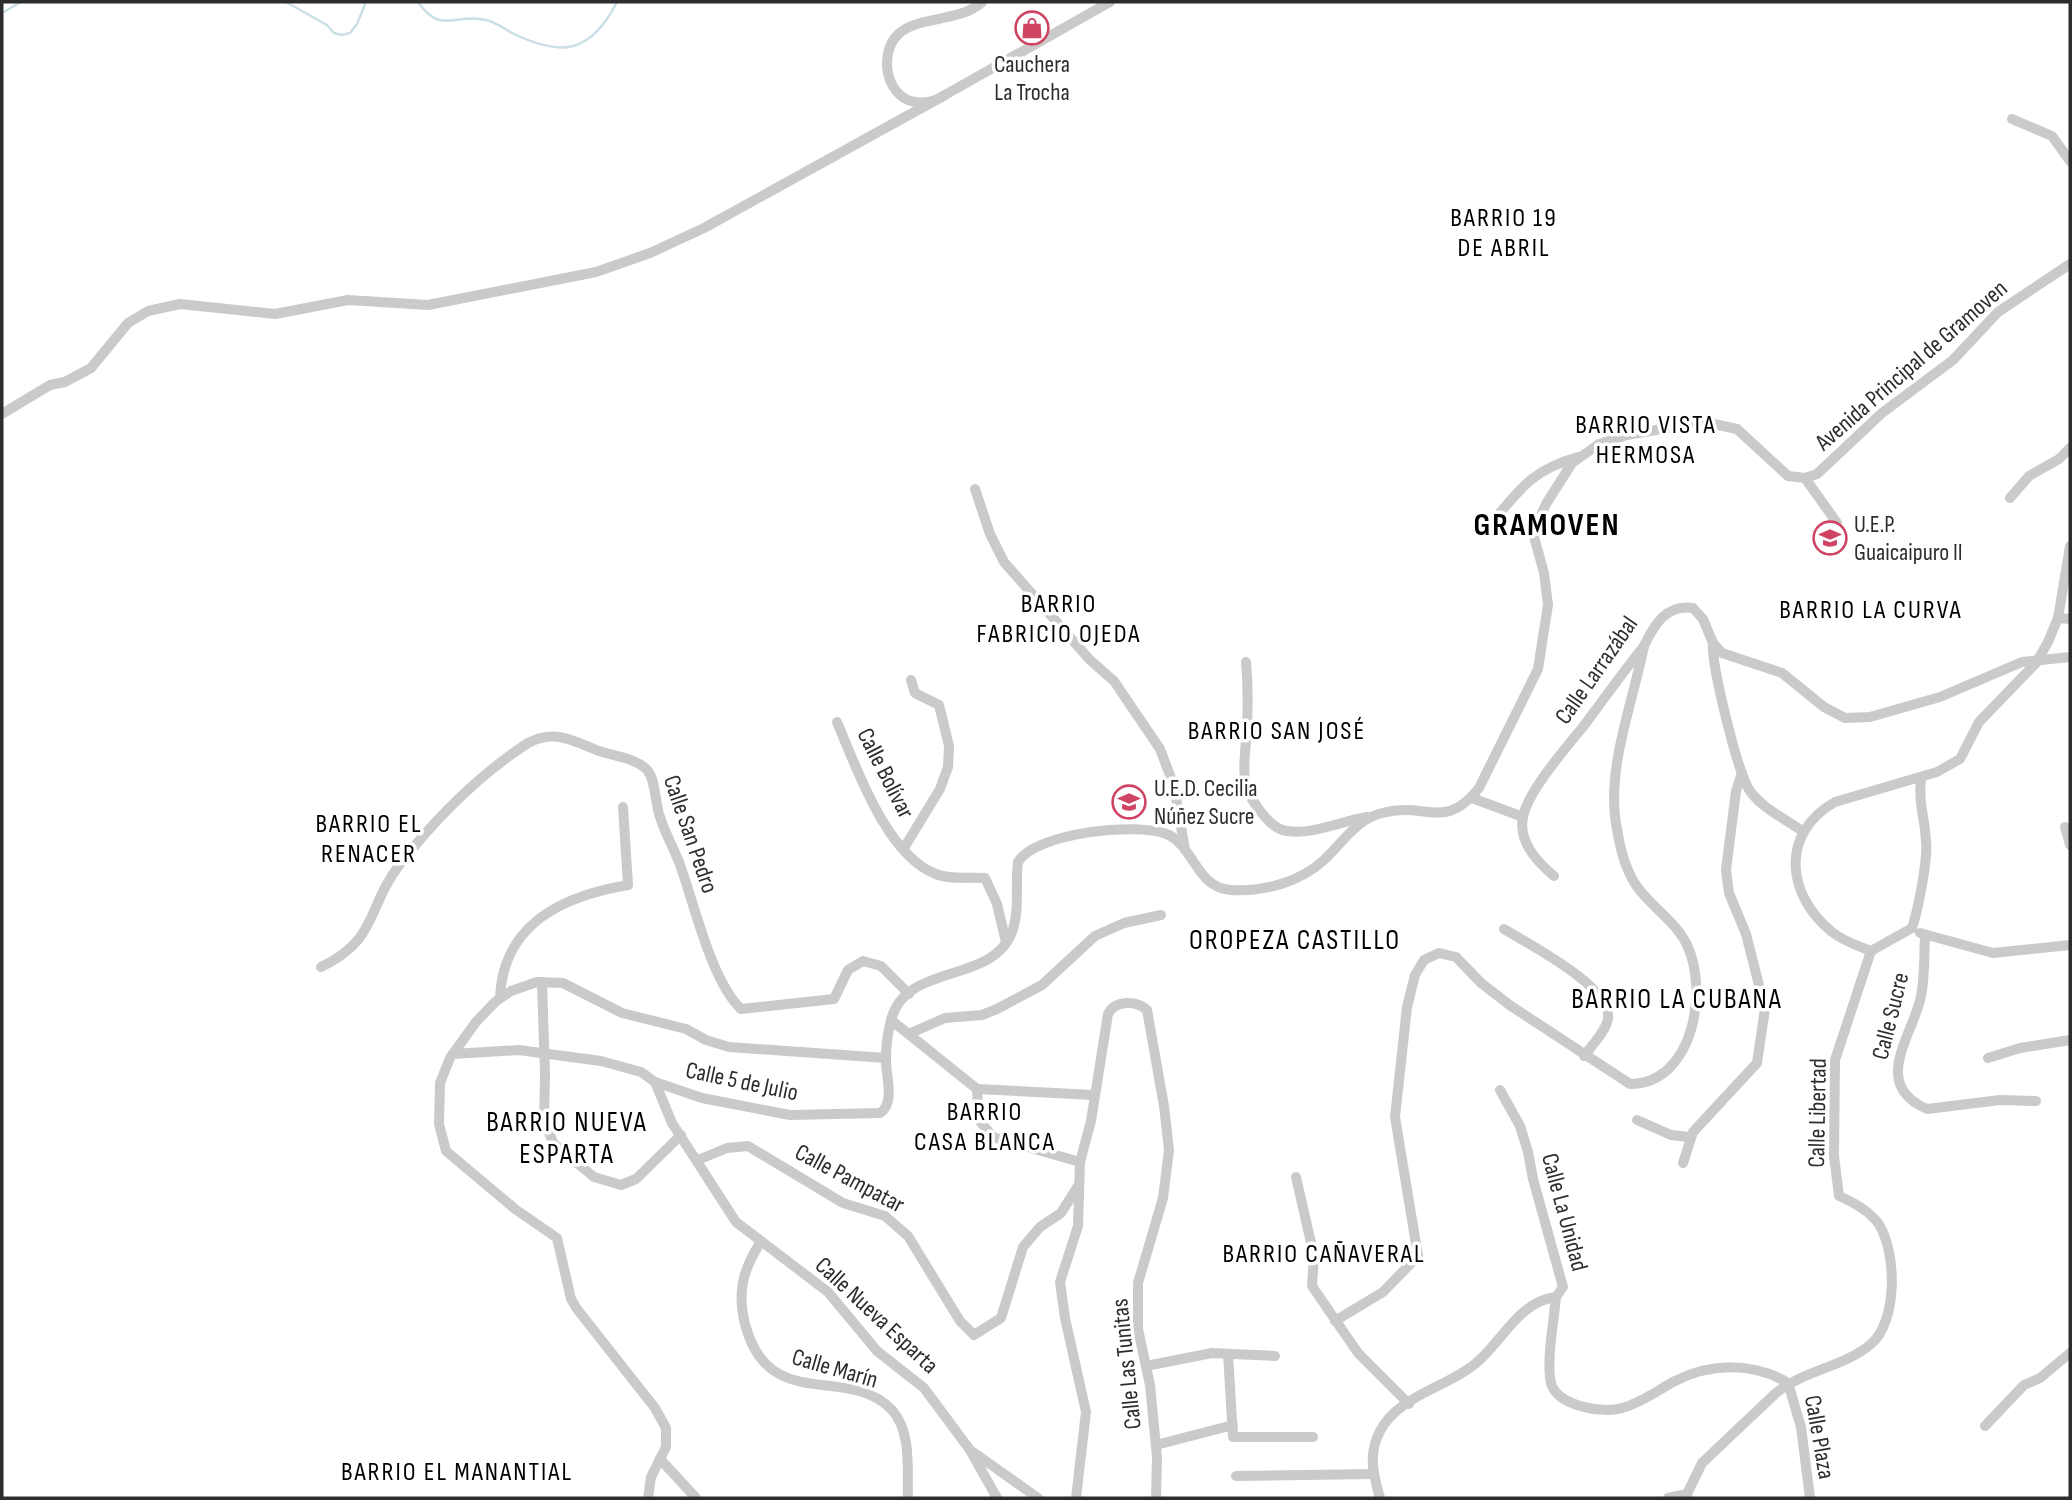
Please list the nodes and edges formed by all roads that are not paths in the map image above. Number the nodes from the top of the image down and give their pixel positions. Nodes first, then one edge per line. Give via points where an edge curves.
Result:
1 (982, 2) edge
2 (1110, 2) edge
3 (945, 96) junction
4 (2012, 119) dead end
5 (2070, 161) edge
6 (2070, 264) edge
7 (2, 414) edge
8 (2070, 448) edge
9 (1579, 457) junction
10 (1805, 478) junction
11 (975, 489) dead end
12 (2010, 498) dead end
13 (1494, 520) dead end
14 (1837, 523) dead end
15 (2070, 546) edge
16 (2058, 618) junction
17 (2070, 620) edge
18 (1713, 643) junction
19 (1644, 646) junction
20 (2070, 657) edge
21 (1246, 662) dead end
22 (2036, 663) junction
23 (911, 680) dead end
24 (837, 722) dead end
25 (1742, 773) junction
26 (1921, 777) junction
27 (1472, 798) junction
28 (623, 807) dead end
29 (1374, 815) junction
30 (1523, 817) junction
31 (2065, 827) dead end
32 (1802, 831) junction
33 (2070, 845) edge
34 (904, 848) junction
35 (1185, 851) junction
36 (1554, 876) dead end
37 (1161, 915) dead end
38 (1912, 928) junction
39 (1504, 929) dead end
40 (1926, 935) junction
41 (1006, 942) junction
42 (2070, 946) edge
43 (1871, 951) junction
44 (321, 967) dead end
45 (542, 982) junction
46 (909, 994) junction
47 (500, 998) junction
48 (891, 1020) junction
49 (911, 1033) junction
50 (2070, 1040) edge
51 (543, 1053) junction
52 (453, 1054) junction
53 (1584, 1056) junction
54 (886, 1058) junction
55 (1988, 1058) dead end
56 (655, 1082) junction
57 (976, 1089) junction
58 (1500, 1090) dead end
59 (1094, 1095) junction
60 (2036, 1101) dead end
61 (1637, 1120) dead end
62 (681, 1135) junction
63 (1689, 1137) junction
64 (698, 1160) junction
65 (1080, 1163) junction
66 (1683, 1163) dead end
67 (1296, 1177) dead end
68 (1078, 1186) junction
69 (760, 1243) junction
70 (1556, 1297) junction
71 (1335, 1321) junction
72 (2070, 1353) edge
73 (1228, 1354) junction
74 (1275, 1356) dead end
75 (1146, 1366) junction
76 (1788, 1383) junction
77 (1409, 1404) junction
78 (1233, 1425) junction
79 (1985, 1426) dead end
80 (1312, 1437) dead end
81 (1156, 1445) junction
82 (970, 1450) junction
83 (660, 1459) junction
84 (1373, 1474) junction
85 (1237, 1476) dead end
86 (1690, 1496) edge
87 (648, 1498) edge
88 (696, 1498) edge
89 (908, 1498) edge
90 (997, 1498) edge
91 (1038, 1498) edge
92 (1076, 1498) edge
93 (1156, 1498) edge
94 (1380, 1498) edge
95 (1668, 1498) edge
96 (1810, 1498) edge

1 - 3 street via 962,14 907,26 893,42 888,76 899,94 919,102
2 - 3 street
3 - 7 street via 704,228 596,272 428,305 348,300 275,314 180,304 148,311 128,323 91,368 50,385
4 - 5 street via 2052,136
6 - 10 street, Avenida Principal de Gramoven via 1998,312 1939,372 1882,413 1825,468
8 - 12 street via 2029,476
9 - 10 street, Avenida Principal de Gramoven via 1627,435 1714,424 1737,429 1782,472
9 - 13 street via 1534,475
9 - 27 street, Avenida Principal de Gramoven via 1561,477 1533,533 1548,605 1538,669
10 - 14 street
11 - 35 street via 1004,562 1114,681 1160,749 1174,786
15 - 16 street
16 - 17 street
16 - 22 street
18 - 19 street, Calle Larrazábal via 1703,619 1686,607 1660,618
18 - 22 street via 1732,658 1782,673 1824,707 1856,719 1953,693 2022,662
18 - 25 street via 1716,677
19 - 30 street, Calle Larrazábal via 1549,770
19 - 53 street via 1614,792 1616,828 1633,880 1676,930 1690,954 1693,1025 1680,1057 1641,1084 1622,1082
20 - 22 street
21 - 29 street via 1243,771 1258,809 1286,831
22 - 26 street via 1991,707 1960,759
23 - 34 street via 915,692 939,705 949,759 940,789
24 - 34 street, Calle Bolívar via 874,807
25 - 32 street via 1755,797
25 - 63 street via 1726,870 1765,1009 1757,1063
26 - 32 street via 1835,802
26 - 38 street via 1919,803 1927,846
27 - 29 street via 1454,812 1443,814 1409,809
27 - 30 street
28 - 47 street via 628,886 587,895 540,915 504,966
29 - 35 street via 1302,876 1261,887 1230,890 1212,884
30 - 36 street via 1525,838 1535,859
31 - 33 street
32 - 43 street via 1795,871 1810,906 1832,932
34 - 41 street, Calle Bolívar via 938,875 985,878
35 - 41 street via 1171,836 1134,828 1076,835 1031,849 1018,862 1014,923
37 - 49 street via 1124,923 1095,936 1042,985 997,1009 945,1018
38 - 40 street
38 - 43 street
39 - 53 street via 1588,983 1605,1002 1606,1025
40 - 42 street via 1993,953
40 - 60 street, Calle Sucre via 1922,994 1898,1060 1902,1090 1927,1109 2000,1100
41 - 46 street via 986,960 927,980
43 - 76 street, Calle Libertad via 1835,1060 1834,1156 1839,1196 1877,1221 1887,1241 1890,1297 1885,1320 1872,1343
44 - 46 street, Calle San Pedro via 354,948 401,862 470,787 528,743 561,736 647,770 716,967 741,1009 834,999 848,970 863,961 881,966
45 - 47 street
45 - 51 street
45 - 54 street via 572,987 622,1013 686,1029 729,1047
46 - 48 street
47 - 52 street via 475,1022
48 - 49 street
48 - 54 street
49 - 57 street
50 - 55 street
51 - 52 street, Calle 5 de Julio via 493,1049
51 - 56 street, Calle 5 de Julio via 601,1060 641,1072
51 - 62 street via 545,1128 554,1144 594,1177 621,1185 629,1182
52 - 83 street via 443,1072 438,1104 446,1151 557,1238 571,1299 663,1422 667,1437
53 - 71 street via 1510,1006 1456,957 1440,953 1424,960 1407,1007 1395,1117 1418,1256 1384,1292
54 - 56 street, Calle 5 de Julio via 887,1107 874,1115 790,1115 702,1098
56 - 62 street, Calle Nueva Esparta
57 - 59 street
57 - 65 street via 979,1120 993,1137
58 - 70 street, Calle La Unidad via 1528,1152 1563,1287
59 - 65 street
59 - 75 street, Calle Las Tunitas via 1108,1014 1118,1004 1142,1006 1147,1010 1168,1134 1163,1198 1138,1283 1138,1329
61 - 63 street via 1671,1135
62 - 64 street, Calle Nueva Esparta
63 - 66 street
64 - 68 street, Calle Pampatar via 727,1148 748,1146 843,1203 885,1216 908,1236 960,1321 974,1335 1002,1318 1023,1247 1040,1227 1061,1213
64 - 69 street, Calle Nueva Esparta via 736,1222
65 - 68 street
67 - 71 street via 1314,1256 1312,1286
68 - 92 street via 1078,1226 1060,1282 1086,1412
69 - 82 street, Calle Nueva Esparta via 839,1301 877,1351 936,1401
69 - 89 street, Calle Marín via 747,1263 741,1288 743,1314 755,1349 788,1380 852,1391 891,1410 904,1435
70 - 76 street, Calle La Unidad via 1550,1381 1569,1401 1608,1411 1621,1409 1685,1376 1723,1368 1755,1368
70 - 77 street via 1533,1305 1469,1369
71 - 77 street via 1378,1376
72 - 79 street via 2024,1385
73 - 74 street
73 - 75 street via 1193,1355
73 - 78 street
75 - 81 street, Calle Las Tunitas
76 - 86 street, Calle Libertad via 1702,1463
76 - 96 street, Calle Plaza via 1800,1420
77 - 84 street via 1381,1429 1371,1458
78 - 80 street via 1233,1437
78 - 81 street
81 - 93 street, Calle Las Tunitas
82 - 90 street
82 - 91 street
83 - 87 street
83 - 88 street
84 - 85 street
84 - 94 street
86 - 95 street

